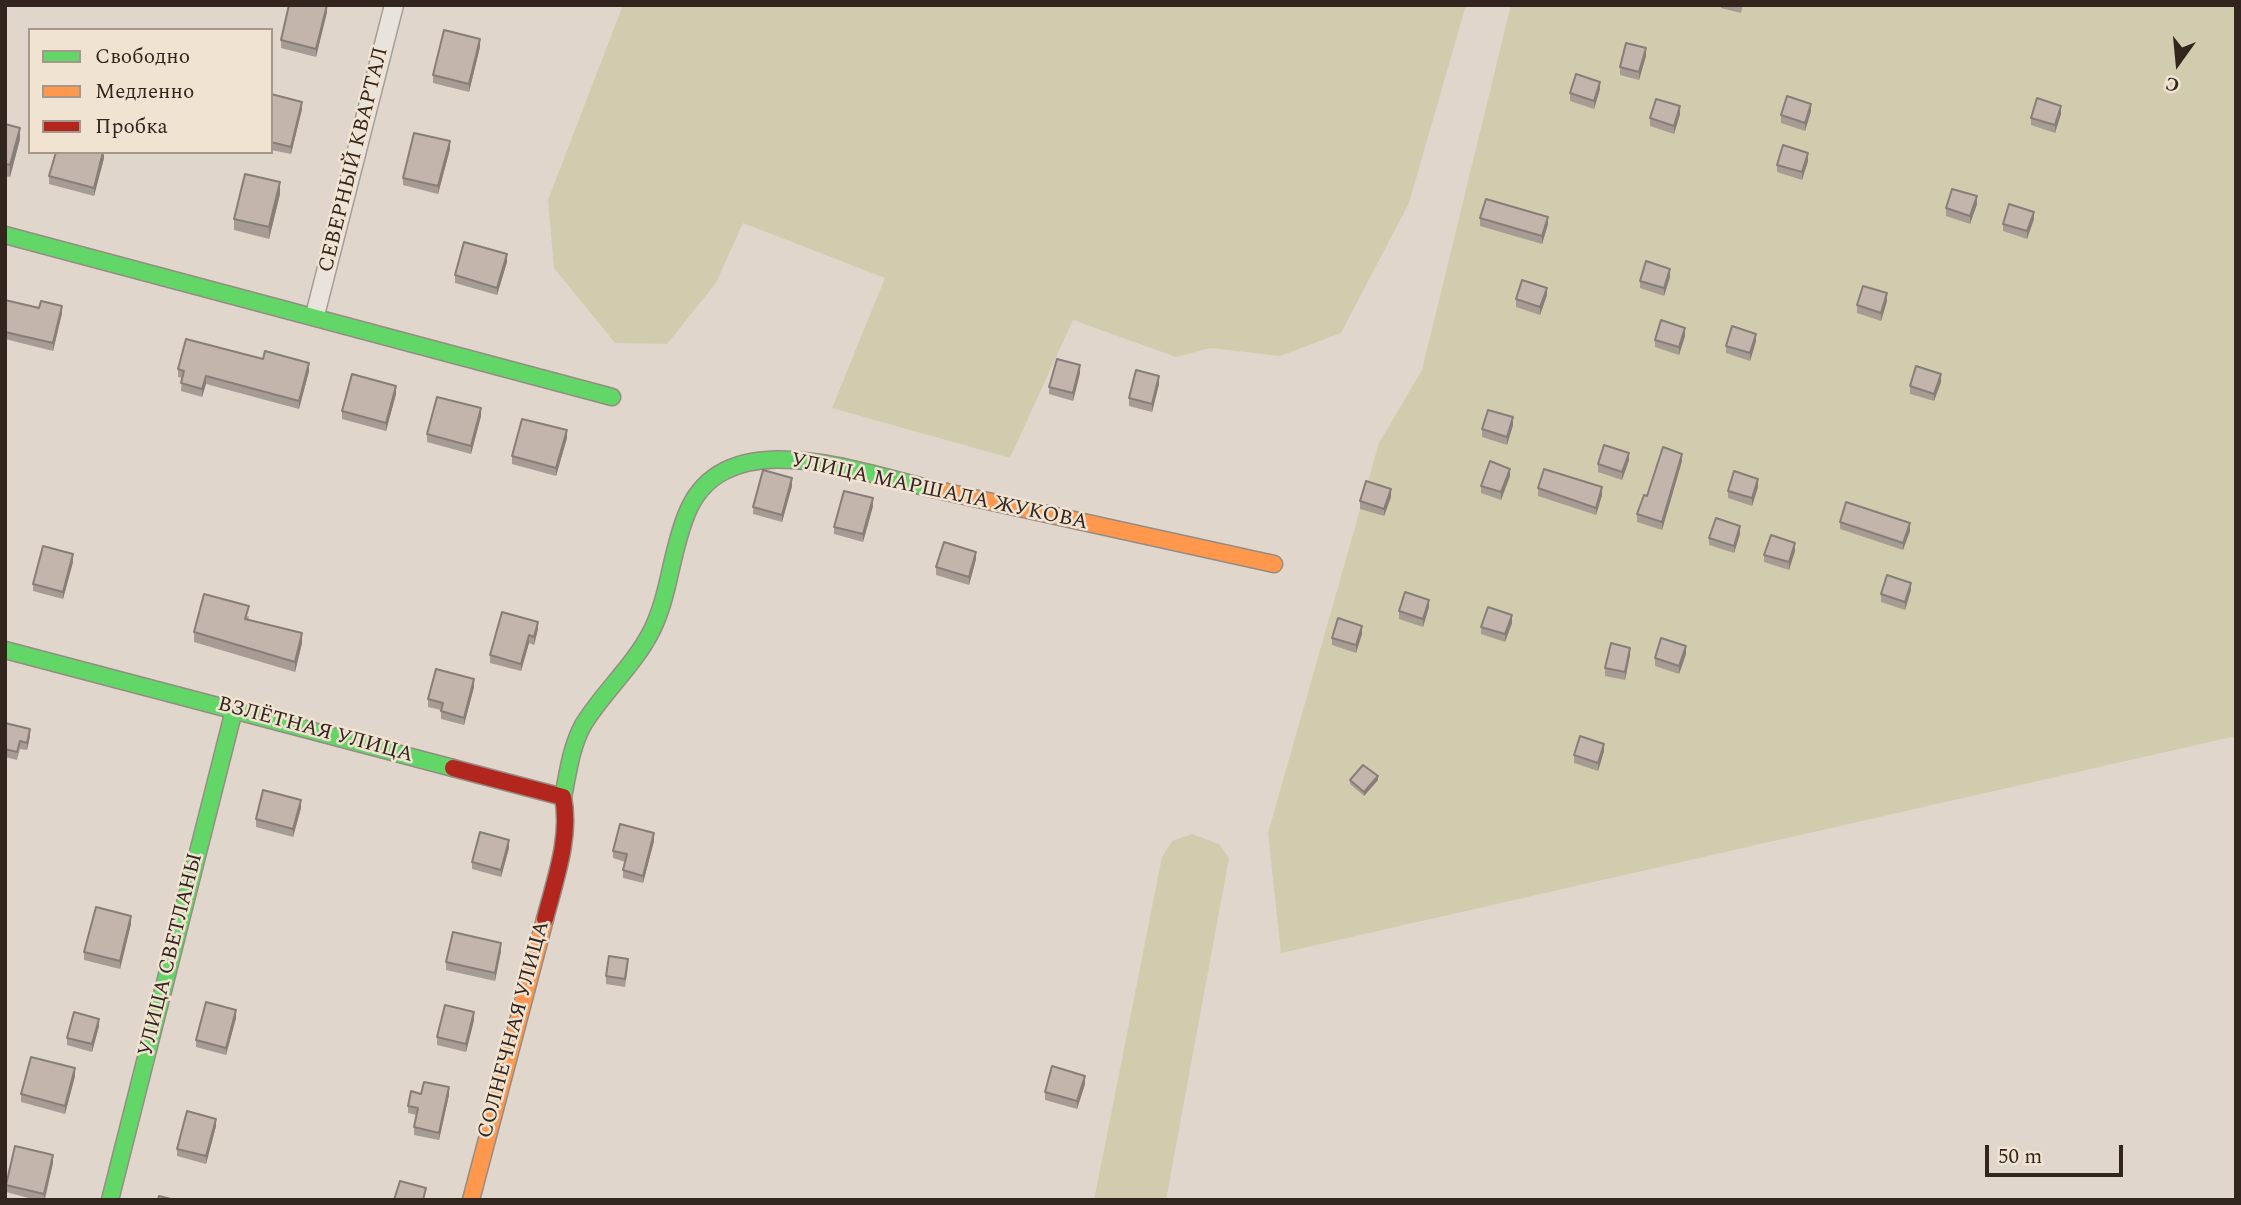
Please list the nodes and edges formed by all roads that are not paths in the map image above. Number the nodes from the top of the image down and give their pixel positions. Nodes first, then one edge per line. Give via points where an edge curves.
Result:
1 (394, 5) edge
2 (5, 235) edge
3 (315, 315) junction
4 (612, 397) dead end
5 (1274, 564) dead end
6 (5, 650) edge
7 (234, 710) junction
8 (563, 797) junction
9 (110, 1200) edge
10 (471, 1200) edge

1 - 3 street, СЕВЕРНЫЙ КВАРТАЛ
2 - 3 street
3 - 4 street
5 - 8 street, УЛИЦА МАРШАЛА ЖУКОВА via 806,461 740,460 706,482 688,512 656,621 636,658 583,727
6 - 7 street, ВЗЛЁТНАЯ УЛИЦА
7 - 8 street, ВЗЛЁТНАЯ УЛИЦА
7 - 9 street, УЛИЦА СВЕТЛАНЫ
8 - 10 street, СОЛНЕЧНАЯ УЛИЦА via 567,816 560,860

